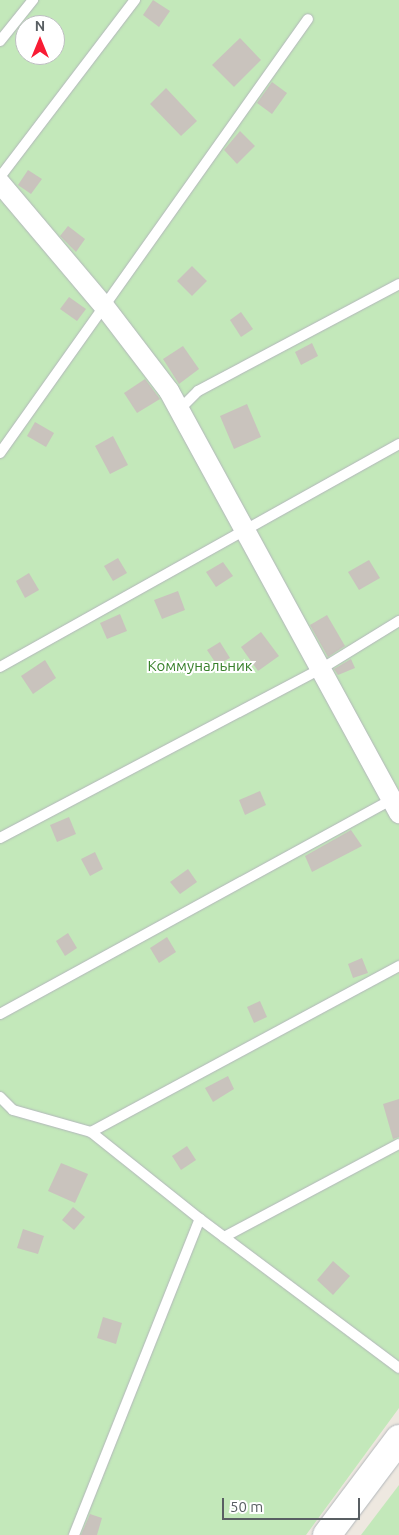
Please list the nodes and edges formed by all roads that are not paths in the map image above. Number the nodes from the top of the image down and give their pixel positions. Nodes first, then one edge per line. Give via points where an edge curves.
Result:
1 (33, 0) edge
2 (135, 0) edge
3 (308, 20) dead end
4 (0, 41) edge
5 (2, 188) edge
6 (399, 284) edge
7 (104, 306) junction
8 (180, 409) junction
9 (399, 444) edge
10 (0, 453) edge
11 (246, 531) junction
12 (399, 620) edge
13 (0, 667) edge
14 (321, 669) junction
15 (397, 802) edge
16 (0, 838) edge
17 (399, 966) edge
18 (0, 1014) edge
19 (0, 1097) edge
20 (91, 1132) junction
21 (399, 1144) edge
22 (200, 1219) junction
23 (224, 1237) junction
24 (399, 1368) edge
25 (399, 1439) edge
26 (74, 1535) edge
27 (327, 1535) edge

1 - 4 lane
2 - 5 lane
3 - 7 lane
5 - 7 street
6 - 8 lane via 198,391
7 - 8 street
7 - 10 lane
8 - 11 street
9 - 11 lane
11 - 13 lane
11 - 14 street
12 - 14 lane
14 - 15 street
14 - 16 lane
15 - 18 lane
17 - 20 lane
19 - 20 lane via 13,1110
20 - 22 lane
21 - 23 lane
22 - 23 lane
22 - 26 lane
23 - 24 lane
25 - 27 main road

